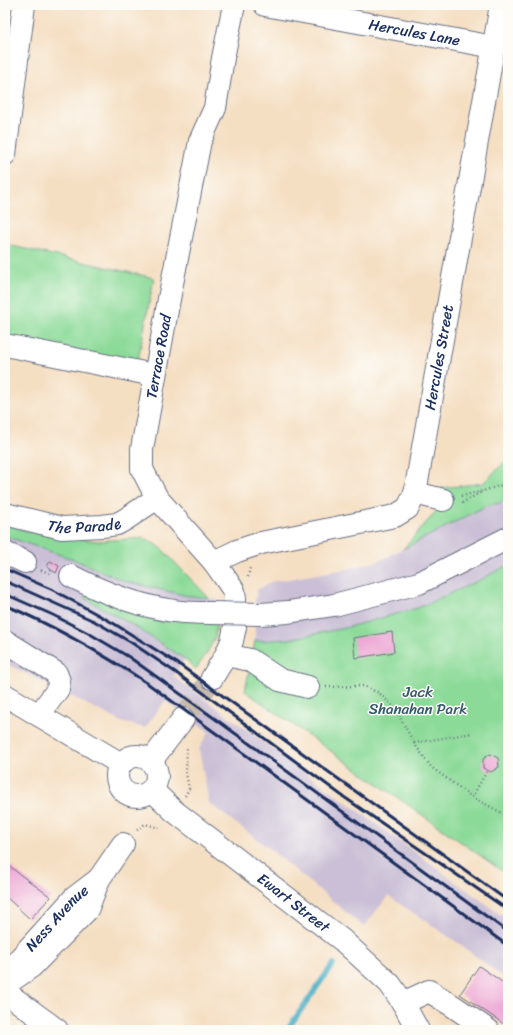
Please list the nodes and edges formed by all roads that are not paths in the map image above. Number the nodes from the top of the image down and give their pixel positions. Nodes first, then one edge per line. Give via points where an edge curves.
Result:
1 (24, 5) edge
2 (234, 5) edge
3 (265, 5) edge
4 (501, 5) edge
5 (494, 47) junction
6 (5, 154) edge
7 (5, 345) edge
8 (154, 375) junction
9 (415, 493) junction
10 (157, 498) junction
11 (443, 500) dead end
12 (5, 514) edge
13 (508, 538) edge
14 (5, 553) edge
15 (25, 562) road end
16 (214, 562) junction
17 (71, 576) road end
18 (5, 642) edge
19 (226, 655) junction
20 (212, 678) tunnel mouth
21 (308, 687) road end
22 (5, 695) edge
23 (40, 715) junction
24 (183, 719) tunnel mouth
25 (151, 761) junction
26 (121, 764) junction
27 (152, 790) junction
28 (123, 844) road end
29 (99, 879) junction
30 (5, 981) edge
31 (5, 985) edge
32 (5, 992) edge
33 (403, 1003) junction
34 (56, 1030) edge
35 (418, 1030) edge
36 (488, 1030) edge

1 - 6 street
2 - 8 street, Terrace Road via 215,108 200,141
3 - 5 street, Hercules Lane
4 - 5 street, Hercules Street
5 - 9 street, Hercules Street
7 - 8 street
8 - 10 street, Terrace Road via 142,449 142,469
9 - 11 street
9 - 16 street, Hercules Street via 408,508 395,516 261,543
10 - 12 street, The Parade via 117,524 102,526 62,528
10 - 16 street, Terrace Road
13 - 17 street, bridge via 418,583 334,605 288,612 261,614 174,611 125,600
14 - 15 street
16 - 19 street, Terrace Road via 230,585 235,599 232,641
18 - 23 street via 56,673 60,681 58,689
19 - 20 street, Terrace Road
19 - 21 street via 250,660 280,680
22 - 23 street
23 - 26 street
24 - 25 street
25 - 26 street via 145,757 132,756
25 - 27 street via 158,776
26 - 27 street via 117,777 122,789 133,796 140,796
27 - 33 street, Ewart Street via 180,816 342,940 390,984
28 - 29 street, Ness Avenue
29 - 30 street, Ness Avenue via 74,898 21,957
29 - 31 street, Ness Avenue via 87,910 31,967
32 - 34 street
33 - 35 street, Ewart Street
33 - 36 street via 429,991

